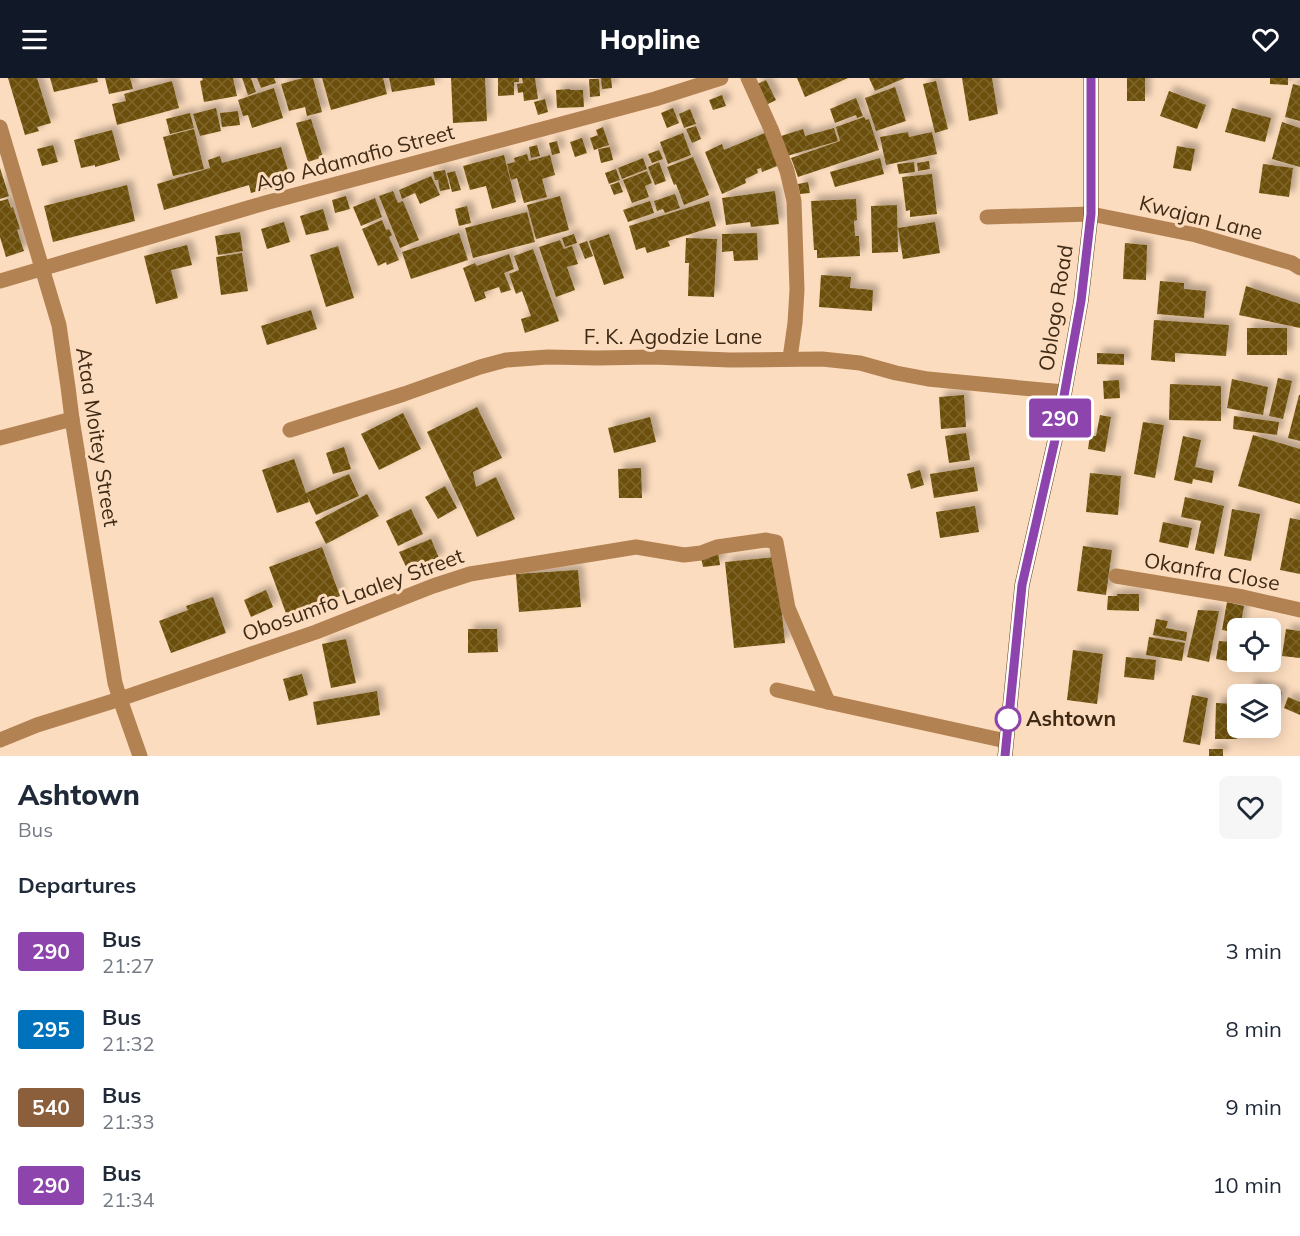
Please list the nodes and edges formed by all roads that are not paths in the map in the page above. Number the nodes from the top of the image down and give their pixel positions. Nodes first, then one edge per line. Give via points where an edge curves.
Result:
1 (721, 78) edge
2 (748, 78) edge
3 (1091, 78) edge
4 (0, 127) edge
5 (1091, 214) junction
6 (987, 217) dead end
7 (43, 268) junction
8 (1300, 268) edge
9 (0, 281) edge
10 (790, 358) junction
11 (1064, 392) junction
12 (72, 419) junction
13 (290, 430) dead end
14 (0, 438) edge
15 (1116, 576) dead end
16 (1300, 610) edge
17 (777, 690) dead end
18 (120, 699) junction
19 (828, 702) junction
20 (0, 740) edge
21 (1006, 749) edge
22 (140, 756) edge

1 - 7 street, Ago Adamafio Street
2 - 10 street via 787,171 794,201 797,290
3 - 5 main road, Oblogo Road
4 - 7 street, Ataa Moitey Street
5 - 6 street, Kwajan Lane
5 - 8 street, Kwajan Lane via 1196,235
5 - 11 main road, Oblogo Road via 1081,301
7 - 9 street, Ago Adamafio Street
7 - 12 street, Ataa Moitey Street via 59,325
10 - 11 street, F. K. Agodzie Lane via 822,358 928,379
10 - 13 street, F. K. Agodzie Lane via 506,360
11 - 21 main road, Oblogo Road via 1022,585
12 - 14 street
12 - 18 street, Ataa Moitey Street
15 - 16 street, Okanfra Close
17 - 19 street
18 - 19 street, Obosumfo Laaley Street via 470,574 636,547 684,555 766,540 776,542 788,608
18 - 20 street, Obosumfo Laaley Street
18 - 22 street, Ataa Moitey Street
19 - 21 street

